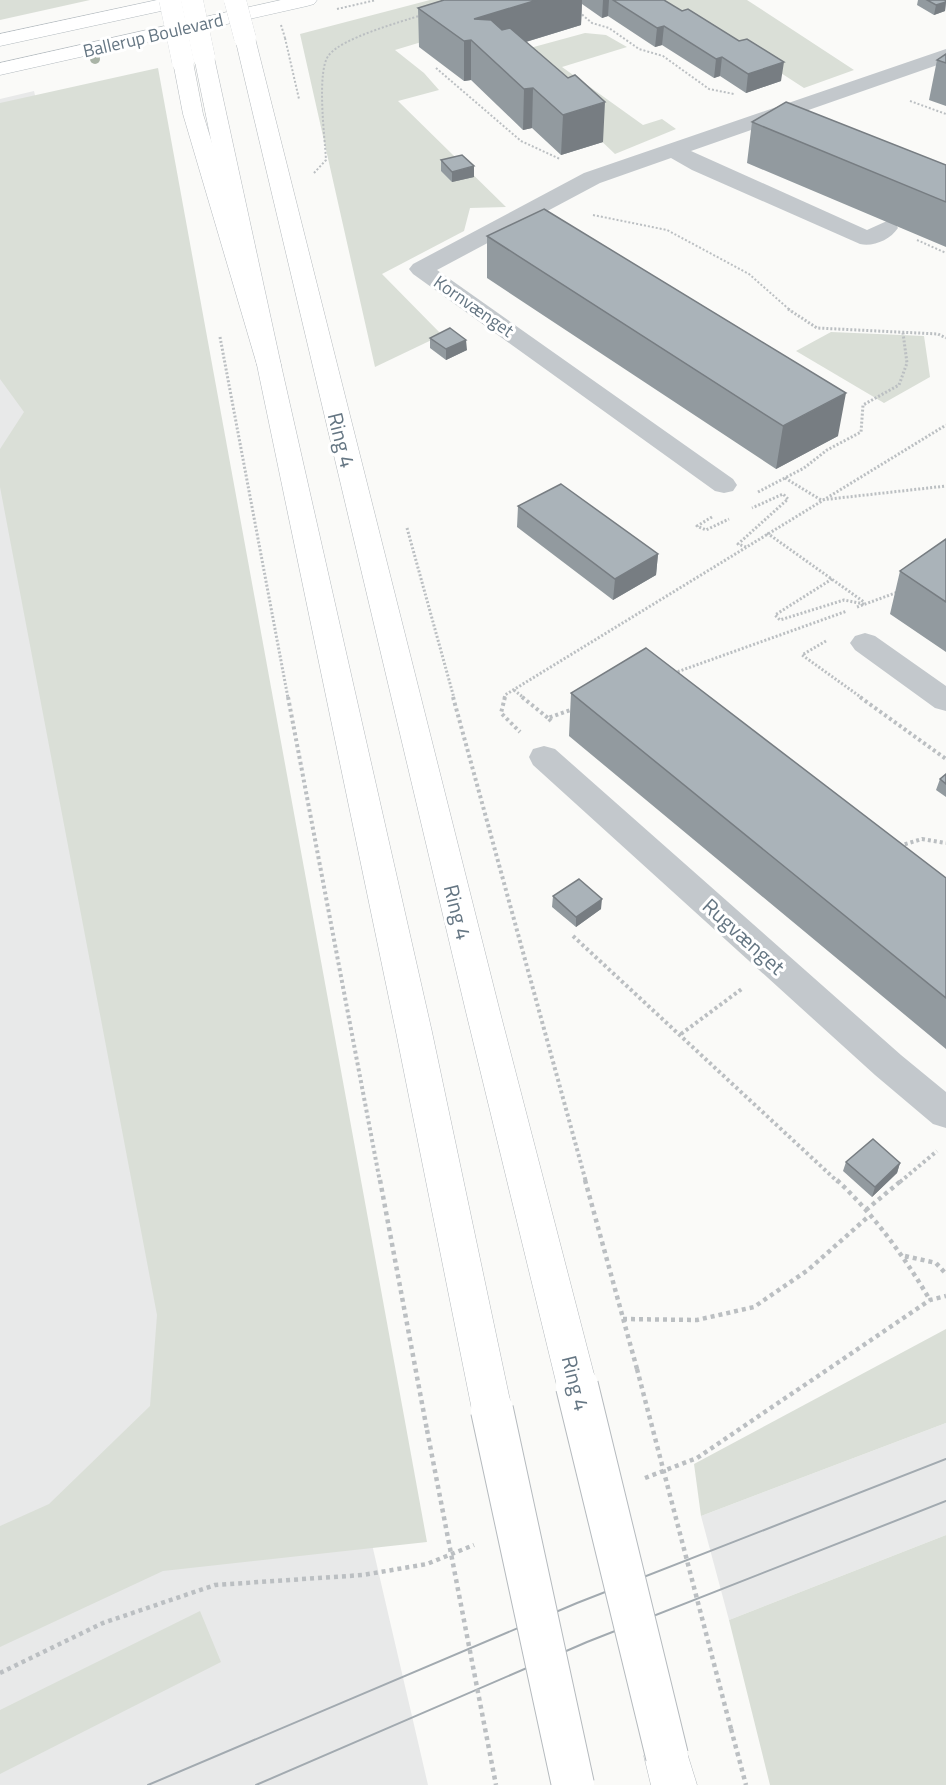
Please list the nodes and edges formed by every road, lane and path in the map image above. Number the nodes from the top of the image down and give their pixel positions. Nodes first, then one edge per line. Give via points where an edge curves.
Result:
1 (170, 0) edge
2 (184, 0) edge
3 (192, 0) edge
4 (236, 0) edge
5 (248, 0) edge
6 (307, 0) edge
7 (577, 11) dead end
8 (429, 12) edge
9 (285, 38) dead end
10 (0, 40) edge
11 (246, 43) junction
12 (946, 56) edge
13 (194, 60) junction
14 (436, 68) dead end
15 (0, 69) edge
16 (300, 109) dead end
17 (778, 113) junction
18 (671, 149) junction
19 (309, 165) dead end
20 (592, 178) junction
21 (555, 199) junction
22 (887, 228) dead end
23 (217, 327) dead end
24 (903, 333) junction
25 (946, 338) edge
26 (946, 424) edge
27 (784, 478) junction
28 (724, 485) dead end
29 (946, 486) edge
30 (755, 494) dead end
31 (814, 496) joint
32 (821, 500) junction
33 (744, 512) dead end
34 (717, 515) dead end
35 (735, 516) dead end
36 (406, 525) dead end
37 (767, 533) junction
38 (746, 547) junction
39 (832, 579) junction
40 (906, 588) edge
41 (867, 604) junction
42 (865, 643) dead end
43 (669, 675) edge
44 (513, 690) junction
45 (946, 701) edge
46 (581, 706) edge
47 (548, 718) junction
48 (538, 751) junction
49 (946, 843) edge
50 (893, 850) edge
51 (573, 936) dead end
52 (776, 964) junction
53 (681, 1034) junction
54 (946, 1113) edge
55 (946, 1144) edge
56 (866, 1210) junction
57 (869, 1216) junction
58 (904, 1256) junction
59 (946, 1274) edge
60 (930, 1300) dead end
61 (623, 1318) junction
62 (671, 1771) edge
63 (496, 1785) edge
64 (573, 1785) edge
65 (746, 1785) edge

1 - 13 main road, bridge
2 - 10 main road, Ballerup Boulevard
3 - 13 main road, bridge
4 - 11 main road, Ring 4, bridge
5 - 11 main road, bridge
6 - 15 main road, Ballerup Boulevard
7 - 17 path via 639,49 663,56 709,89 752,97
8 - 19 path via 328,54 322,69 326,160 312,176
9 - 16 path
11 - 62 main road, Ring 4, bridge
12 - 17 street, Kornvænget
13 - 64 main road, bridge via 192,114 269,365
14 - 20 path via 521,141 542,148
17 - 18 street, Kornvænget
18 - 20 street, Kornvænget
18 - 22 street via 868,238
20 - 21 street, Kornvænget
21 - 24 path via 597,216 667,230 749,274 783,306 817,328
21 - 28 street, Kornvænget via 421,269
23 - 63 path, bridge
24 - 25 path via 938,334
24 - 27 path via 907,363 899,385 863,405 861,432
26 - 32 path
27 - 30 path
27 - 31 path
29 - 32 path
31 - 32 path
32 - 37 path
33 - 38 path via 783,494 788,499 738,544
34 - 35 path via 697,526 706,530
36 - 61 path
37 - 38 path
37 - 39 path
38 - 44 path
39 - 41 path
39 - 41 path via 775,615 780,620 844,600
40 - 41 path
41 - 43 path
42 - 45 street
44 - 47 path
44 - 48 path via 505,695 501,713
46 - 47 path
47 - 48 path via 561,729
48 - 52 street, Rugvænget
49 - 50 path via 922,837
51 - 53 path
52 - 53 path
52 - 54 street, Rugvænget
53 - 56 path
55 - 56 path
56 - 57 path
57 - 58 path
57 - 61 path via 808,1269 754,1307 697,1320
58 - 59 path via 936,1263
58 - 60 path
61 - 65 path, bridge

